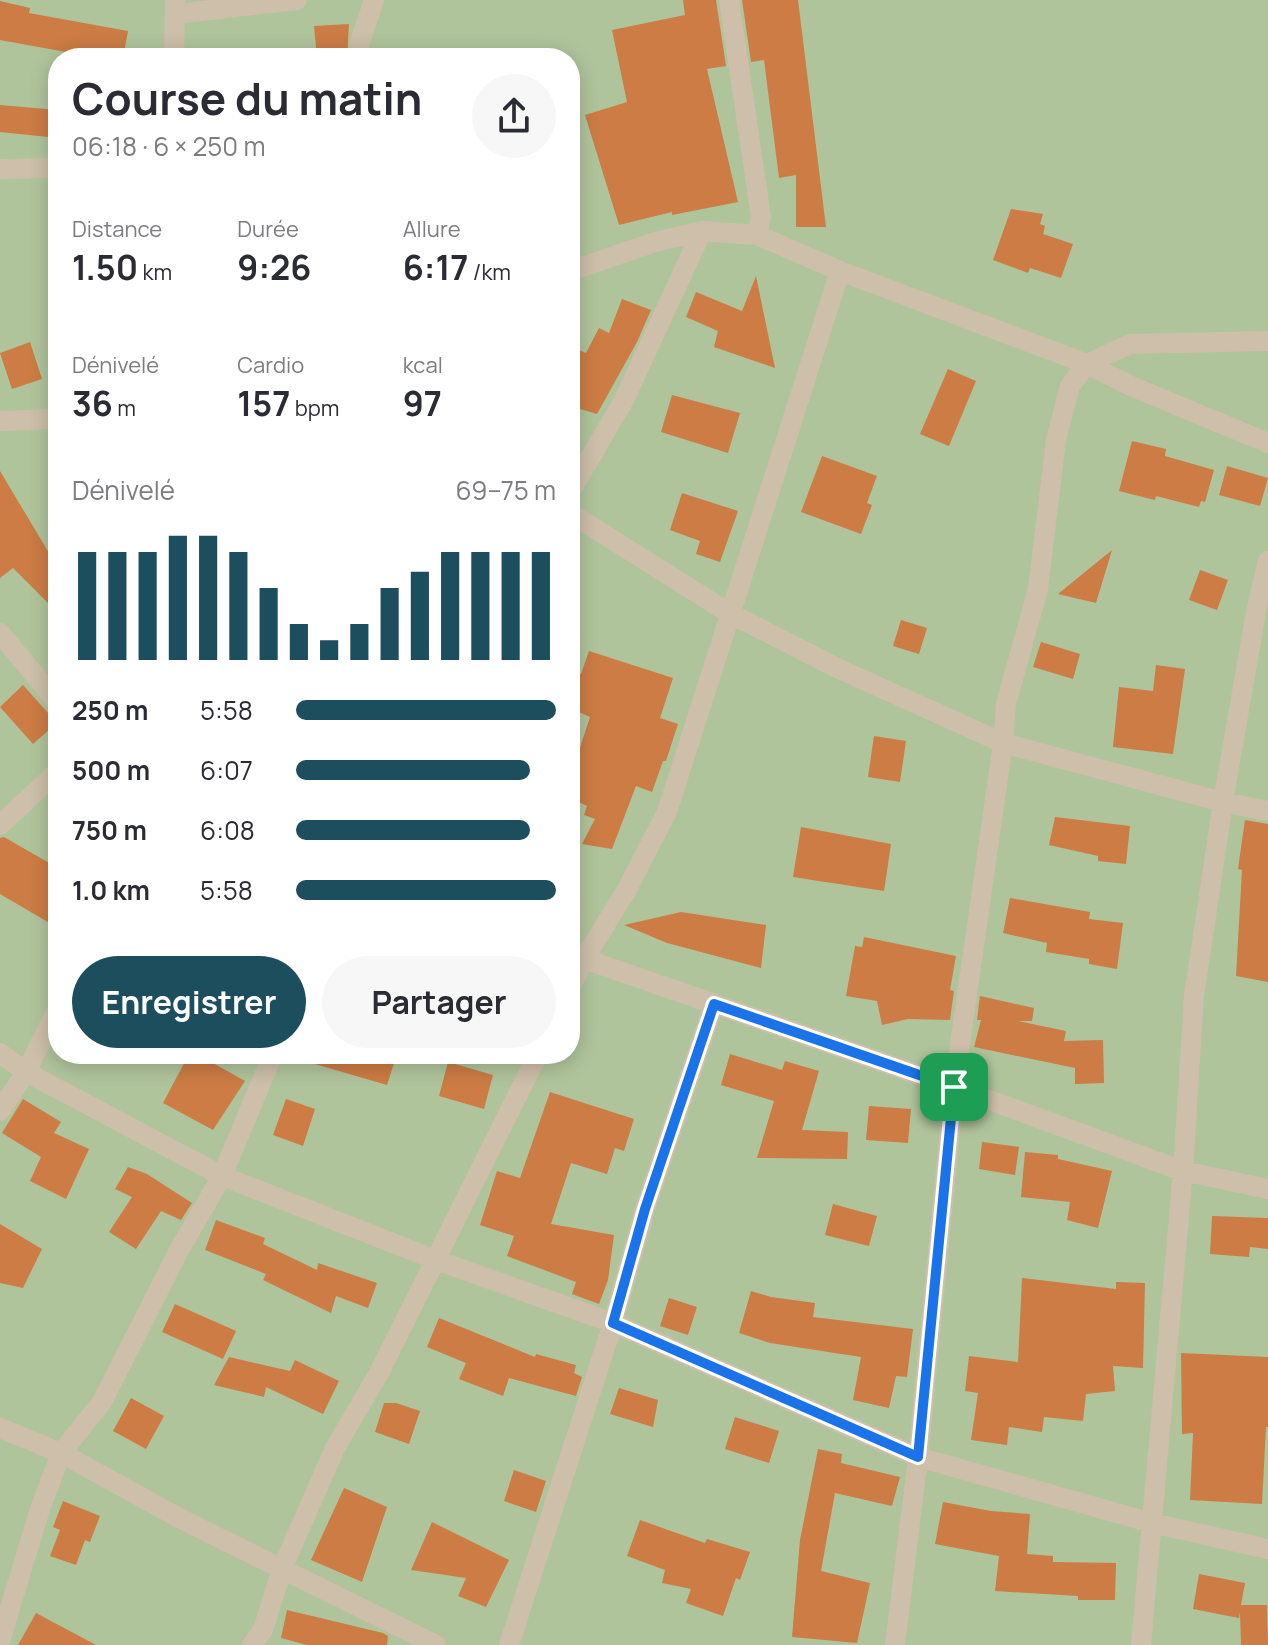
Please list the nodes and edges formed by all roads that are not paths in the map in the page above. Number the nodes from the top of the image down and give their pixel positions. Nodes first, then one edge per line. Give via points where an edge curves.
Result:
1 (297, 0) edge
2 (374, 0) edge
3 (729, 0) edge
4 (175, 7) edge
5 (174, 48) edge
6 (359, 48) edge
7 (48, 168) edge
8 (0, 169) edge
9 (702, 231) junction
10 (757, 235) junction
11 (580, 268) edge
12 (840, 271) junction
13 (1268, 341) edge
14 (1087, 364) junction
15 (48, 419) edge
16 (0, 421) edge
17 (1268, 443) edge
18 (580, 475) edge
19 (580, 519) edge
20 (1268, 561) edge
21 (729, 613) junction
22 (0, 633) edge
23 (48, 691) edge
24 (1003, 743) junction
25 (48, 780) edge
26 (1223, 802) junction
27 (1268, 811) edge
28 (0, 825) edge
29 (580, 953) edge
30 (580, 958) edge
31 (714, 1004) junction
32 (48, 1028) edge
33 (0, 1053) edge
34 (269, 1064) edge
35 (533, 1064) edge
36 (26, 1072) junction
37 (954, 1087) junction
38 (0, 1111) edge
39 (1183, 1171) junction
40 (222, 1176) junction
41 (1268, 1189) edge
42 (436, 1260) junction
43 (613, 1323) junction
44 (0, 1428) edge
45 (61, 1453) junction
46 (918, 1457) junction
47 (1152, 1523) junction
48 (1268, 1549) edge
49 (282, 1569) junction
50 (0, 1641) edge
51 (252, 1645) edge
52 (436, 1645) edge
53 (509, 1645) edge
54 (895, 1645) edge
55 (1141, 1645) edge

1 - 4 street
2 - 6 street
3 - 10 street via 761,217
4 - 5 street
7 - 8 street
9 - 10 street
9 - 11 street
9 - 18 street via 624,400
10 - 12 street
12 - 14 street
12 - 21 street
13 - 14 street via 1130,344
14 - 17 street
14 - 24 street via 1070,386 1056,440 1038,589 1006,704
15 - 16 street
19 - 21 street
20 - 26 street
21 - 24 street
21 - 29 street via 667,812 626,891
22 - 23 street
24 - 26 street
24 - 37 street
25 - 28 street
26 - 27 street
26 - 39 street via 1194,996
30 - 31 street
31 - 37 street
31 - 43 street
32 - 36 street
33 - 36 street
34 - 40 street
35 - 42 street
36 - 38 street
36 - 40 street
37 - 39 street
37 - 46 street
39 - 41 street
39 - 47 street
40 - 42 street
40 - 45 street via 102,1402
42 - 43 street
42 - 49 street via 335,1448
43 - 46 street
43 - 53 street
44 - 45 street
45 - 49 street
45 - 50 street
46 - 47 street
46 - 54 street
47 - 48 street
47 - 55 street
49 - 51 street via 263,1630
49 - 52 street

